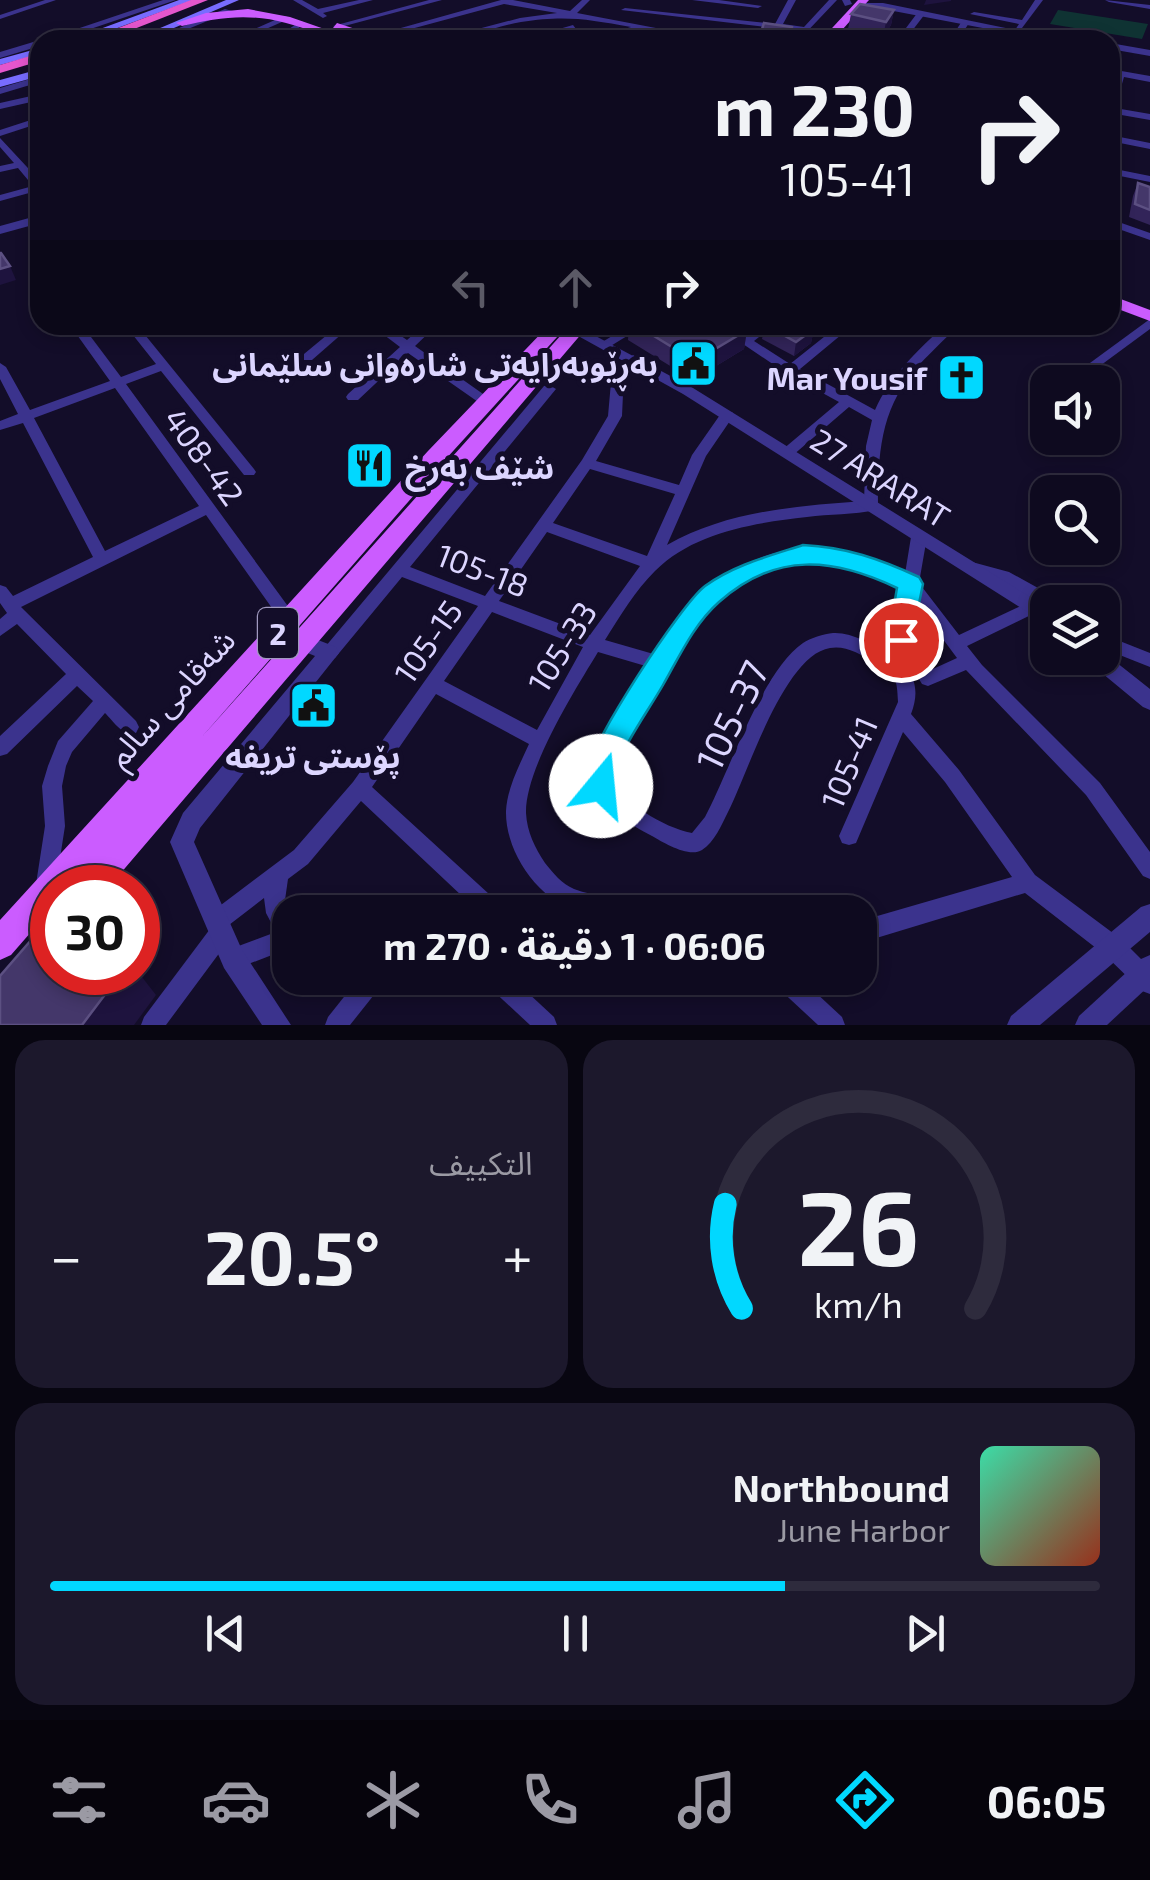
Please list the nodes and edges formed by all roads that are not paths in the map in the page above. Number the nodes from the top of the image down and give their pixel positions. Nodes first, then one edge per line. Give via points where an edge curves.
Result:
1 (10, 0) edge
2 (52, 0) edge
3 (199, 0) edge
4 (266, 0) edge
5 (297, 0) edge
6 (368, 0) edge
7 (438, 0) edge
8 (530, 0) edge
9 (631, 0) edge
10 (696, 0) edge
11 (792, 0) edge
12 (833, 0) edge
13 (879, 0) edge
14 (1039, 0) edge
15 (1109, 0) edge
16 (1134, 0) edge
17 (507, 1) edge
18 (854, 2) edge
19 (583, 3) edge
20 (760, 3) edge
21 (229, 4) edge
22 (1150, 4) edge
23 (30, 7) junction
24 (181, 8) edge
25 (625, 10) junction
26 (316, 12) junction
27 (921, 14) junction
28 (456, 15) junction
29 (668, 15) junction
30 (566, 16) junction
31 (971, 16) edge
32 (0, 17) edge
33 (514, 21) junction
34 (294, 22) junction
35 (614, 22) junction
36 (745, 22) junction
37 (338, 26) junction
38 (778, 26) junction
39 (573, 27) junction
40 (639, 27) junction
41 (806, 29) joint
42 (106, 30) edge
43 (151, 30) edge
44 (163, 30) edge
45 (163, 30) edge
46 (254, 30) edge
47 (286, 30) edge
48 (302, 30) edge
49 (318, 30) edge
50 (348, 30) edge
51 (404, 30) edge
52 (479, 30) edge
53 (562, 30) edge
54 (578, 30) edge
55 (628, 30) edge
56 (660, 30) joint
57 (735, 30) edge
58 (827, 30) edge
59 (834, 30) edge
60 (909, 30) edge
61 (1013, 30) edge
62 (1017, 30) edge
63 (30, 49) edge
64 (1120, 49) edge
65 (1149, 51) edge
66 (30, 57) edge
67 (3, 64) edge
68 (1120, 74) edge
69 (30, 77) edge
70 (1150, 79) edge
71 (0, 88) edge
72 (30, 100) edge
73 (5, 104) edge
74 (1120, 112) edge
75 (1150, 117) edge
76 (28, 123) joint
77 (0, 133) edge
78 (1120, 140) edge
79 (0, 141) edge
80 (1150, 146) edge
81 (21, 164) junction
82 (0, 169) edge
83 (1120, 173) edge
84 (30, 175) edge
85 (1150, 179) edge
86 (30, 190) edge
87 (0, 198) edge
88 (30, 221) edge
89 (1120, 226) edge
90 (0, 230) edge
91 (1150, 238) edge
92 (1120, 291) edge
93 (1150, 302) edge
94 (1120, 305) edge
95 (1150, 320) edge
96 (83, 335) edge
97 (140, 335) edge
98 (334, 335) edge
99 (390, 335) edge
100 (420, 335) edge
101 (562, 335) edge
102 (564, 335) edge
103 (588, 335) edge
104 (621, 335) edge
105 (736, 335) edge
106 (754, 335) edge
107 (835, 335) edge
108 (940, 335) edge
109 (745, 341) junction
110 (605, 344) junction
111 (406, 348) junction
112 (308, 357) dead end
113 (633, 360) junction
114 (1093, 365) edge
115 (163, 366) junction
116 (0, 368) edge
117 (791, 370) junction
118 (118, 382) junction
119 (549, 389) dead end
120 (353, 398) dead end
121 (486, 401) junction
122 (848, 402) junction
123 (726, 415) junction
124 (26, 417) junction
125 (877, 418) junction
126 (0, 426) edge
127 (787, 453) junction
128 (587, 463) junction
129 (249, 472) dead end
130 (682, 491) junction
131 (870, 506) junction
132 (208, 508) junction
133 (545, 526) junction
134 (919, 537) junction
135 (102, 559) junction
136 (651, 564) junction
137 (398, 568) junction
138 (910, 584) junction
139 (1030, 601) edge
140 (9, 603) edge
141 (490, 605) junction
142 (1030, 615) edge
143 (0, 629) edge
144 (295, 630) junction
145 (594, 644) junction
146 (955, 644) junction
147 (1120, 648) edge
148 (328, 653) junction
149 (968, 660) junction
150 (1150, 660) edge
151 (660, 663) junction
152 (897, 666) junction
153 (78, 674) junction
154 (1119, 675) edge
155 (928, 679) dead end
156 (433, 684) junction
157 (104, 701) junction
158 (1150, 701) edge
159 (900, 715) junction
160 (130, 727) dead end
161 (540, 740) junction
162 (0, 748) edge
163 (360, 788) junction
164 (849, 836) dead end
165 (49, 865) edge
166 (71, 865) edge
167 (106, 865) edge
168 (1150, 868) edge
169 (278, 878) junction
170 (1028, 882) junction
171 (275, 895) edge
172 (476, 895) edge
173 (566, 895) edge
174 (30, 909) edge
175 (1148, 922) edge
176 (218, 926) junction
177 (877, 927) edge
178 (0, 944) edge
179 (272, 944) edge
180 (1113, 947) junction
181 (30, 954) edge
182 (233, 959) junction
183 (1147, 976) edge
184 (10, 977) edge
185 (360, 995) edge
186 (514, 995) edge
187 (802, 995) edge
188 (1092, 1024) edge
189 (152, 1025) edge
190 (278, 1025) edge
191 (336, 1025) edge
192 (546, 1025) edge
193 (834, 1025) edge
194 (1020, 1025) edge

1 - 23 street
2 - 23 street
3 - 24 highway
4 - 34 main road
5 - 26 street
6 - 26 street
7 - 37 street
8 - 19 street
9 - 25 street
10 - 20 street
11 - 38 street
12 - 41 street
13 - 31 street
14 - 62 street
15 - 22 street
16 - 22 street
17 - 28 street
17 - 30 street
18 - 27 street
18 - 58 main road
18 - 59 main road
19 - 30 street
20 - 36 street
21 - 24 main road
21 - 34 main road
21 - 44 highway
21 - 45 street
23 - 32 street
24 - 42 highway
24 - 43 main road
25 - 29 street
25 - 35 street
26 - 37 street
27 - 31 street
27 - 60 street
28 - 33 street
28 - 51 street
29 - 36 street
29 - 56 street
30 - 33 street
30 - 35 street
30 - 39 street
31 - 61 street
33 - 52 street
34 - 37 main road
34 - 46 street
34 - 47 street
34 - 48 street
34 - 49 main road
35 - 40 street
36 - 38 street
36 - 57 street
37 - 50 main road
38 - 41 street
39 - 53 street
39 - 54 street
40 - 55 street
40 - 56 street
63 - 67 street
64 - 65 street
66 - 67 highway
68 - 70 street
69 - 71 highway
71 - 73 street
72 - 73 street
73 - 76 street
74 - 75 street
76 - 77 street
78 - 80 street
79 - 81 street
81 - 82 street
81 - 84 street
83 - 85 street
86 - 87 street
88 - 90 street
89 - 91 street
92 - 93 main road
94 - 95 main road
95 - 114 street
96 - 118 street, 408-42
97 - 115 street
98 - 112 street
99 - 111 street
100 - 111 street
101 - 121 main road, شەقامی سالم / 2
102 - 144 main road, شەقامی سالم / 2
103 - 110 street, 27 ARARAT
104 - 110 street
105 - 109 street
106 - 109 street
107 - 117 street
108 - 125 street via 887,396
109 - 117 street
110 - 113 street, 27 ARARAT
111 - 120 street
111 - 121 street
113 - 123 street, 27 ARARAT
113 - 128 street, 105-15 via 618,370 615,416
115 - 118 street
115 - 129 street
116 - 124 street
117 - 122 street
118 - 124 street
118 - 132 street, 408-42
119 - 137 street
121 - 144 main road, شەقامی سالم / 2
122 - 125 street
122 - 127 street
123 - 127 street, 27 ARARAT
123 - 130 street
124 - 126 street
124 - 135 street
125 - 131 street
127 - 131 street, 27 ARARAT
128 - 130 street
128 - 133 street, 105-15
130 - 136 street
131 - 134 street, 27 ARARAT
131 - 136 street, 105-33 via 743,522
132 - 135 street
132 - 144 street, 408-42
133 - 136 street
133 - 141 street, 105-15
134 - 138 street, 105-41
134 - 139 street, 27 ARARAT
135 - 140 street
136 - 145 street, 105-33
137 - 141 street, 105-18
137 - 148 street
138 - 146 street
138 - 151 street via 836,555 780,559 710,595
138 - 152 street, 105-41
140 - 143 street
140 - 153 street
141 - 145 street, 105-18
141 - 156 street, 105-15
142 - 146 street
144 - 148 street
144 - 166 main road, شەقامی سالم / 2
144 - 167 main road, شەقامی سالم / 2
145 - 151 street, 105-18
145 - 161 street, 105-33
146 - 149 street
147 - 150 street
148 - 176 street via 186,832 182,842
149 - 155 street
149 - 168 street via 1093,788
151 - 152 street, 105-37 via 601,768 601,786 677,841 696,843 725,800 784,675 807,648 835,640
152 - 159 street, 105-41 via 906,680
153 - 157 street
153 - 162 street
154 - 158 street
156 - 161 street
156 - 163 street, 105-15
157 - 160 street
157 - 165 street via 57,766
159 - 164 street, 105-41
159 - 170 street
161 - 173 street, 105-33 via 517,795 517,825 525,849
163 - 169 street, 105-15
163 - 172 street
169 - 171 street
169 - 176 street, 105-15
170 - 177 street
170 - 180 street
174 - 178 main road, شەقامی سالم / 2
175 - 180 street
176 - 182 street
176 - 189 street, 105-15
179 - 182 street
180 - 183 street
180 - 194 street
181 - 184 main road
182 - 190 street
183 - 188 street
185 - 191 street
186 - 192 street
187 - 193 street

